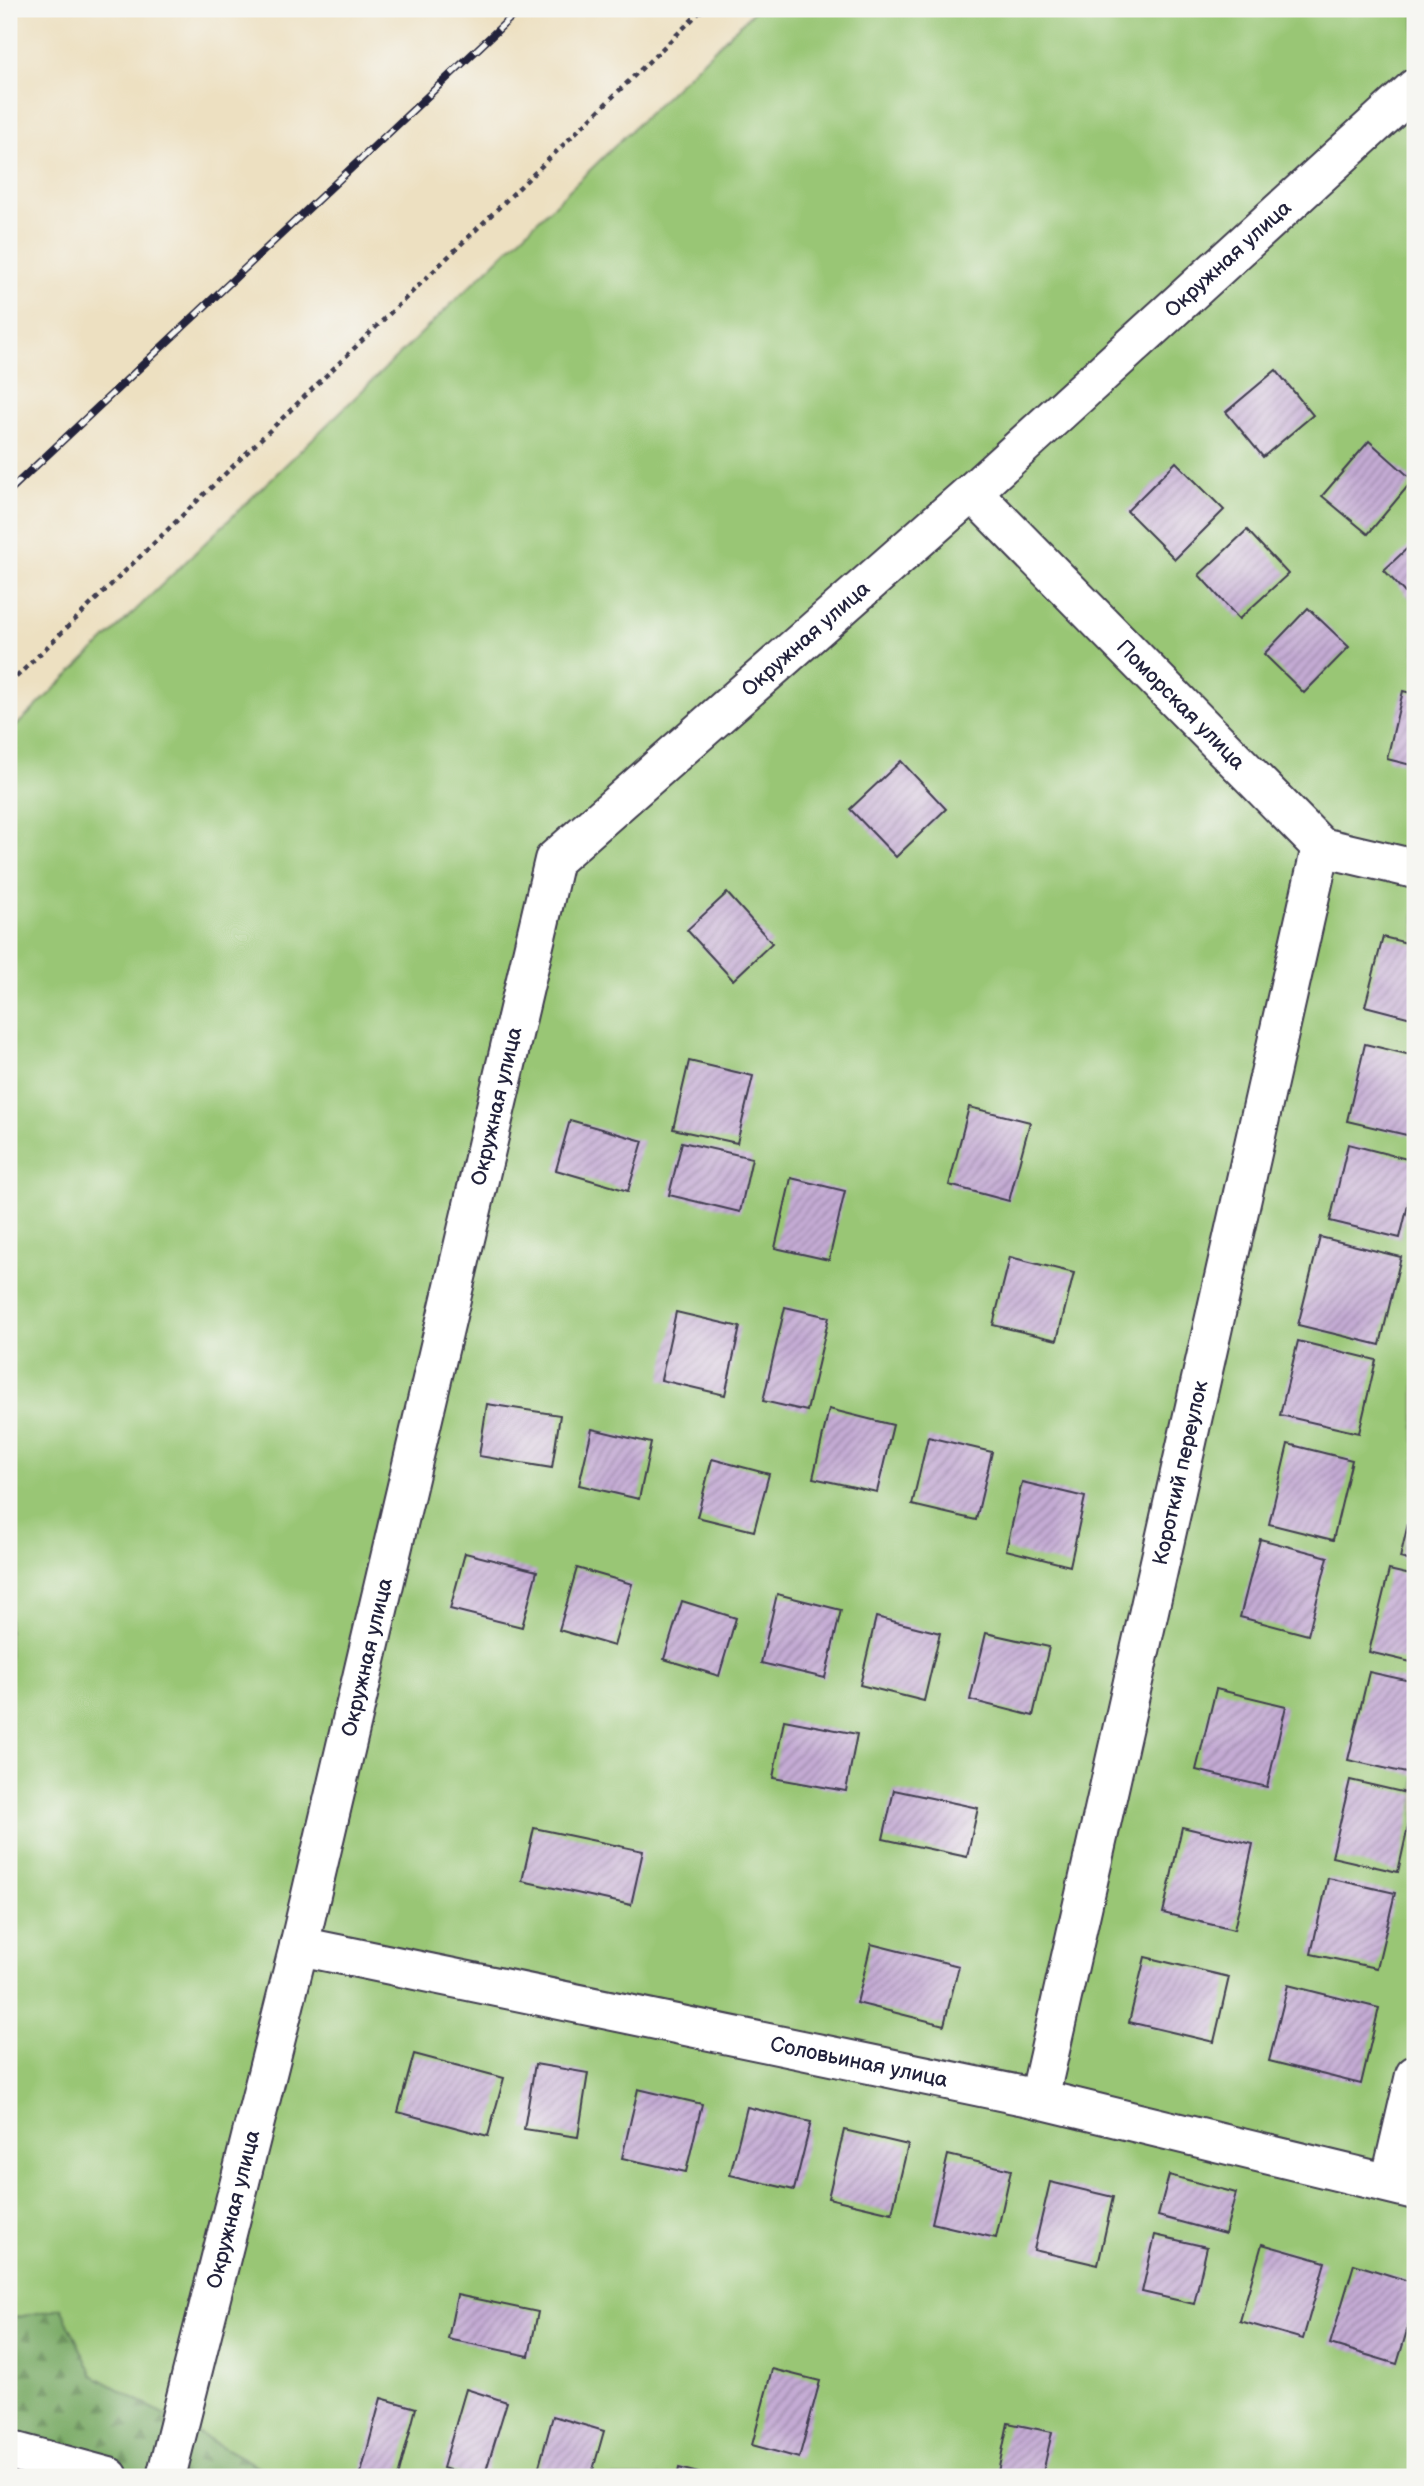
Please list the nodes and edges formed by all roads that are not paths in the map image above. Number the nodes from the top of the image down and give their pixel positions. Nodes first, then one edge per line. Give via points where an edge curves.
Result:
1 (1415, 88) edge
2 (972, 492) junction
3 (1321, 847) junction
4 (1415, 869) edge
5 (299, 1946) junction
6 (1415, 2075) edge
7 (1039, 2099) junction
8 (1402, 2187) edge
9 (9, 2450) edge
10 (108, 2477) edge
11 (166, 2477) edge

1 - 2 street, Окружная улица
2 - 3 street, Поморская улица
2 - 5 street, Окружная улица via 554,860
3 - 4 street
3 - 7 street, Короткий переулок
5 - 7 street, Соловьиная улица
5 - 11 street, Окружная улица
6 - 8 street
7 - 8 street, Соловьиная улица
9 - 10 street

